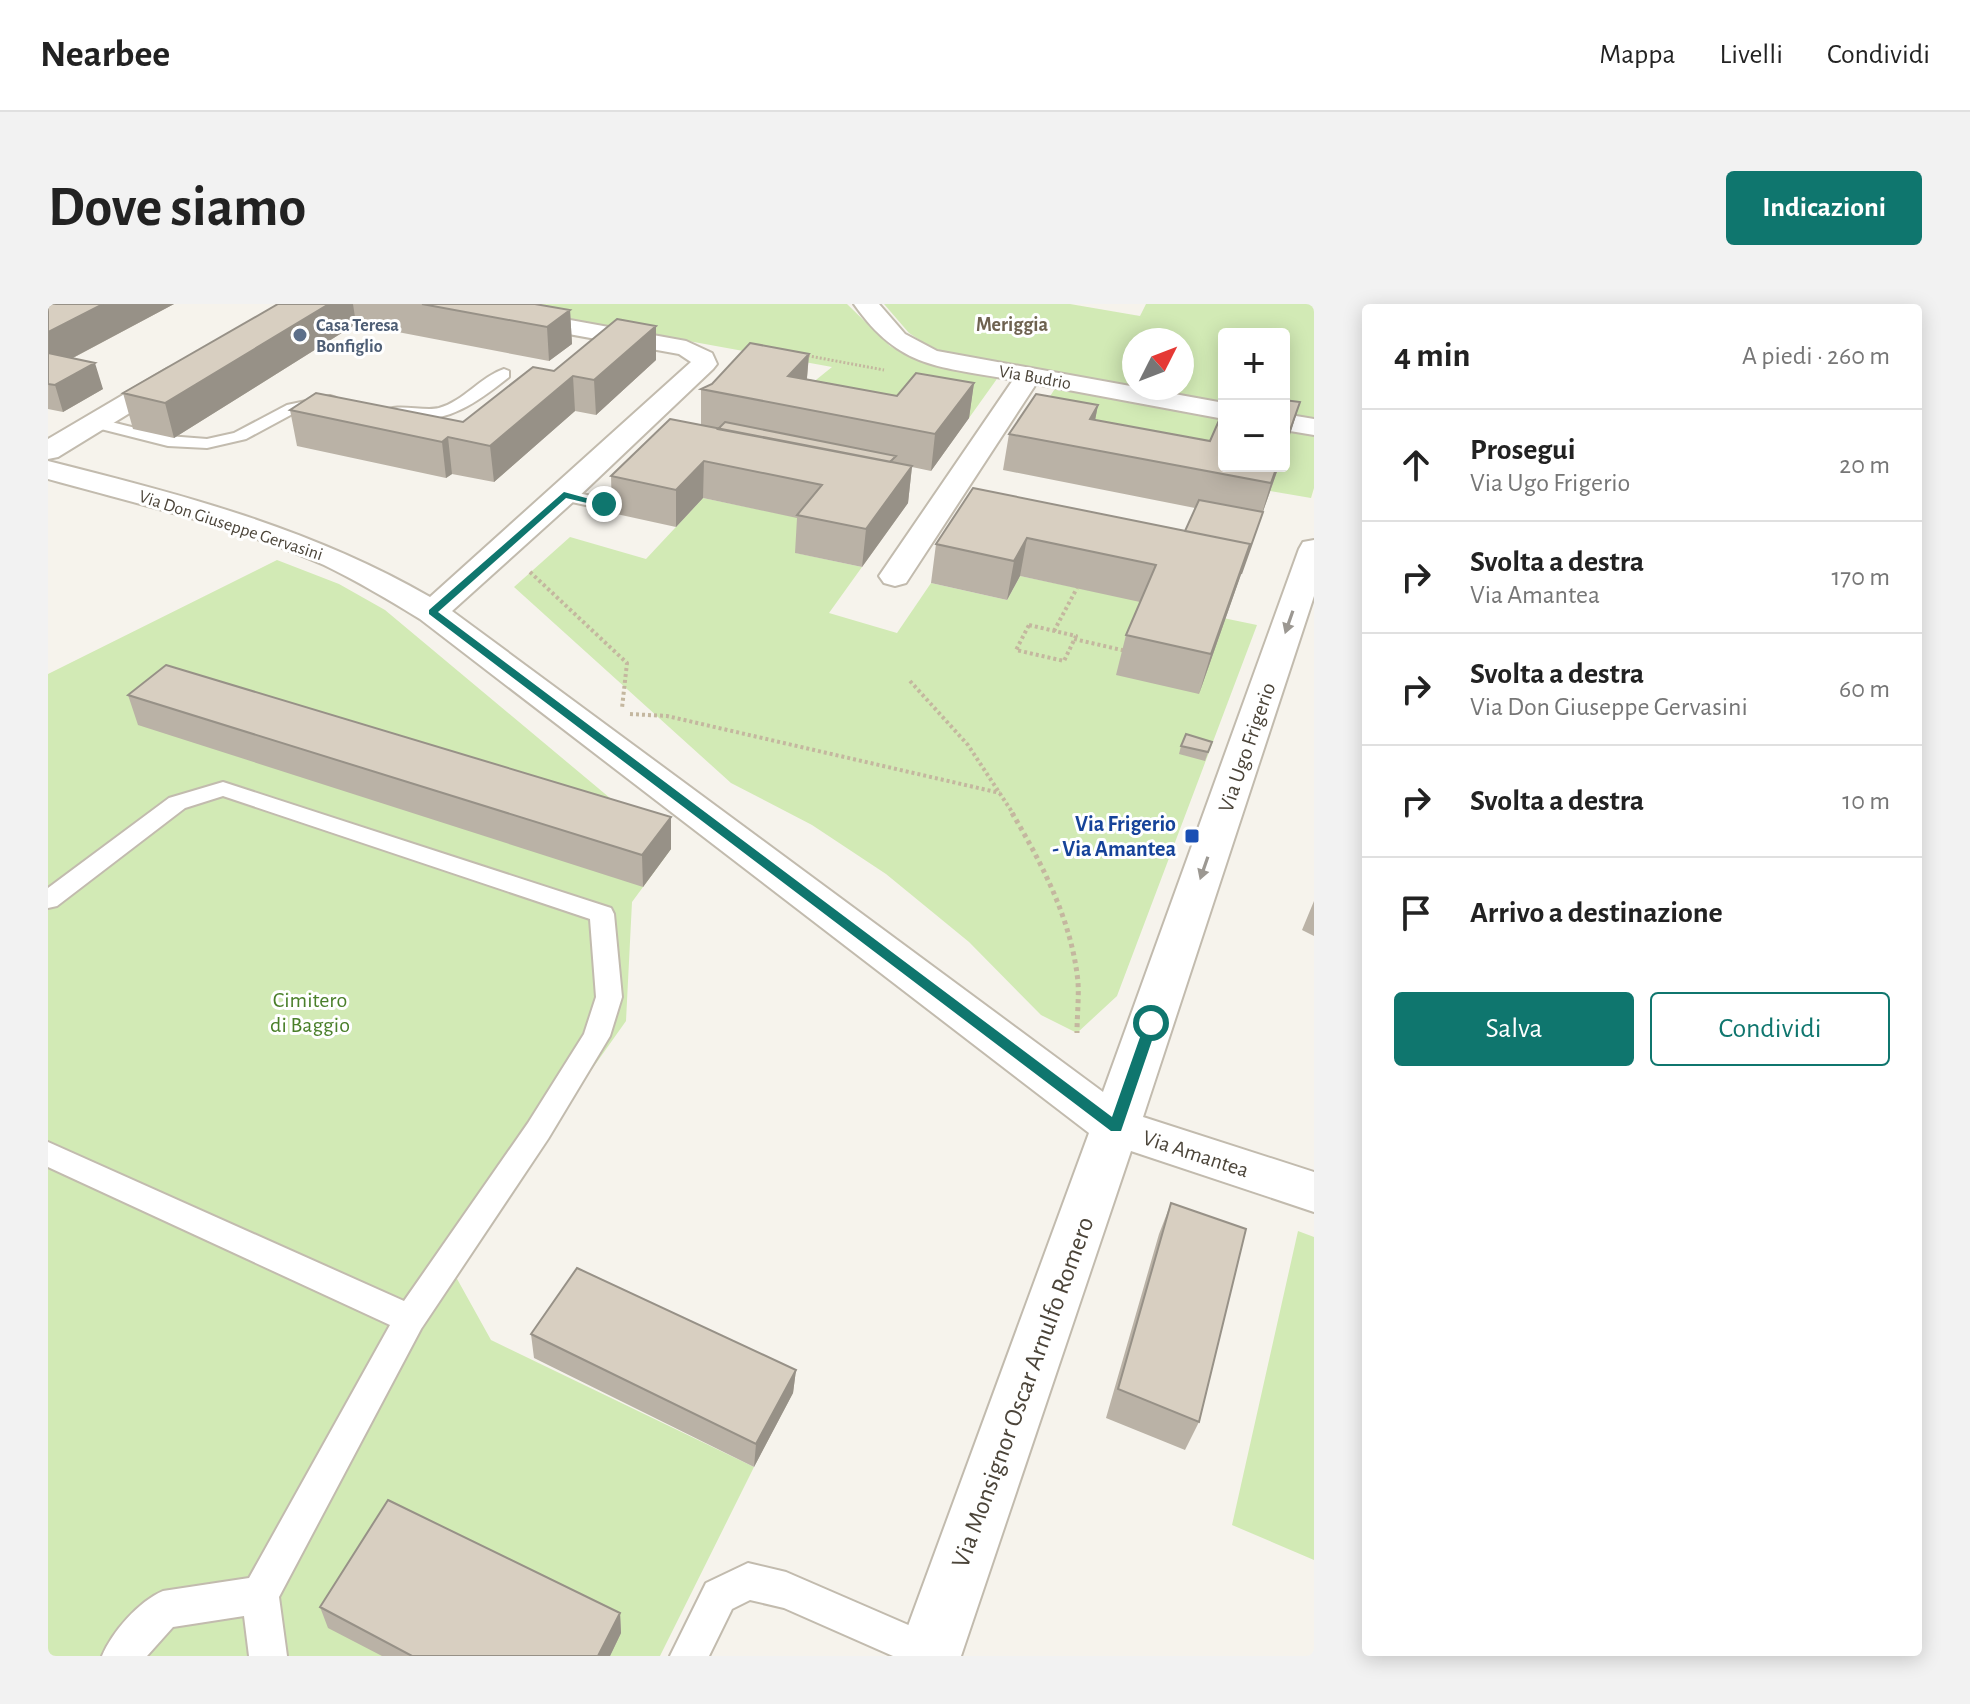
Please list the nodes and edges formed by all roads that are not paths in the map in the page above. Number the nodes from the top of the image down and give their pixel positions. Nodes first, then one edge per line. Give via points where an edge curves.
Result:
1 (441, 304) edge
2 (866, 304) edge
3 (202, 359) edge
4 (504, 374) dead end
5 (1028, 376) junction
6 (347, 403) edge
7 (376, 409) edge
8 (1218, 410) edge
9 (95, 423) junction
10 (1290, 423) edge
11 (1314, 427) edge
12 (48, 451) edge
13 (48, 470) edge
14 (564, 495) junction
15 (604, 504) dead end
16 (1314, 549) edge
17 (895, 576) dead end
18 (432, 612) junction
19 (48, 900) edge
20 (1116, 1127) junction
21 (48, 1154) edge
22 (1314, 1192) edge
23 (410, 1319) junction
24 (260, 1595) junction
25 (929, 1655) edge
26 (121, 1656) edge
27 (268, 1656) edge
28 (689, 1656) edge

1 - 14 street via 686,348 703,358 698,371
2 - 5 street, Via Budrio via 911,349
3 - 9 street
4 - 7 lane via 450,411 405,415
5 - 8 street, Via Budrio
5 - 17 street
6 - 9 lane via 299,405 238,437 205,444
9 - 12 street
10 - 11 street
13 - 18 street, Via Don Giuseppe Gervasini via 289,542 355,569
14 - 15 lane
14 - 18 street
16 -> 20 street, Via Ugo Frigerio
18 - 20 street, Via Amantea
19 - 23 lane via 177,803 223,789 602,914 609,997 597,1036
20 - 22 street, Via Amantea
20 - 25 street, Via Monsignor Oscar Arnulfo Romero
21 - 23 lane
23 - 24 lane
24 - 26 lane via 163,1610
24 - 27 lane
25 - 28 lane via 786,1590 748,1581 719,1596

